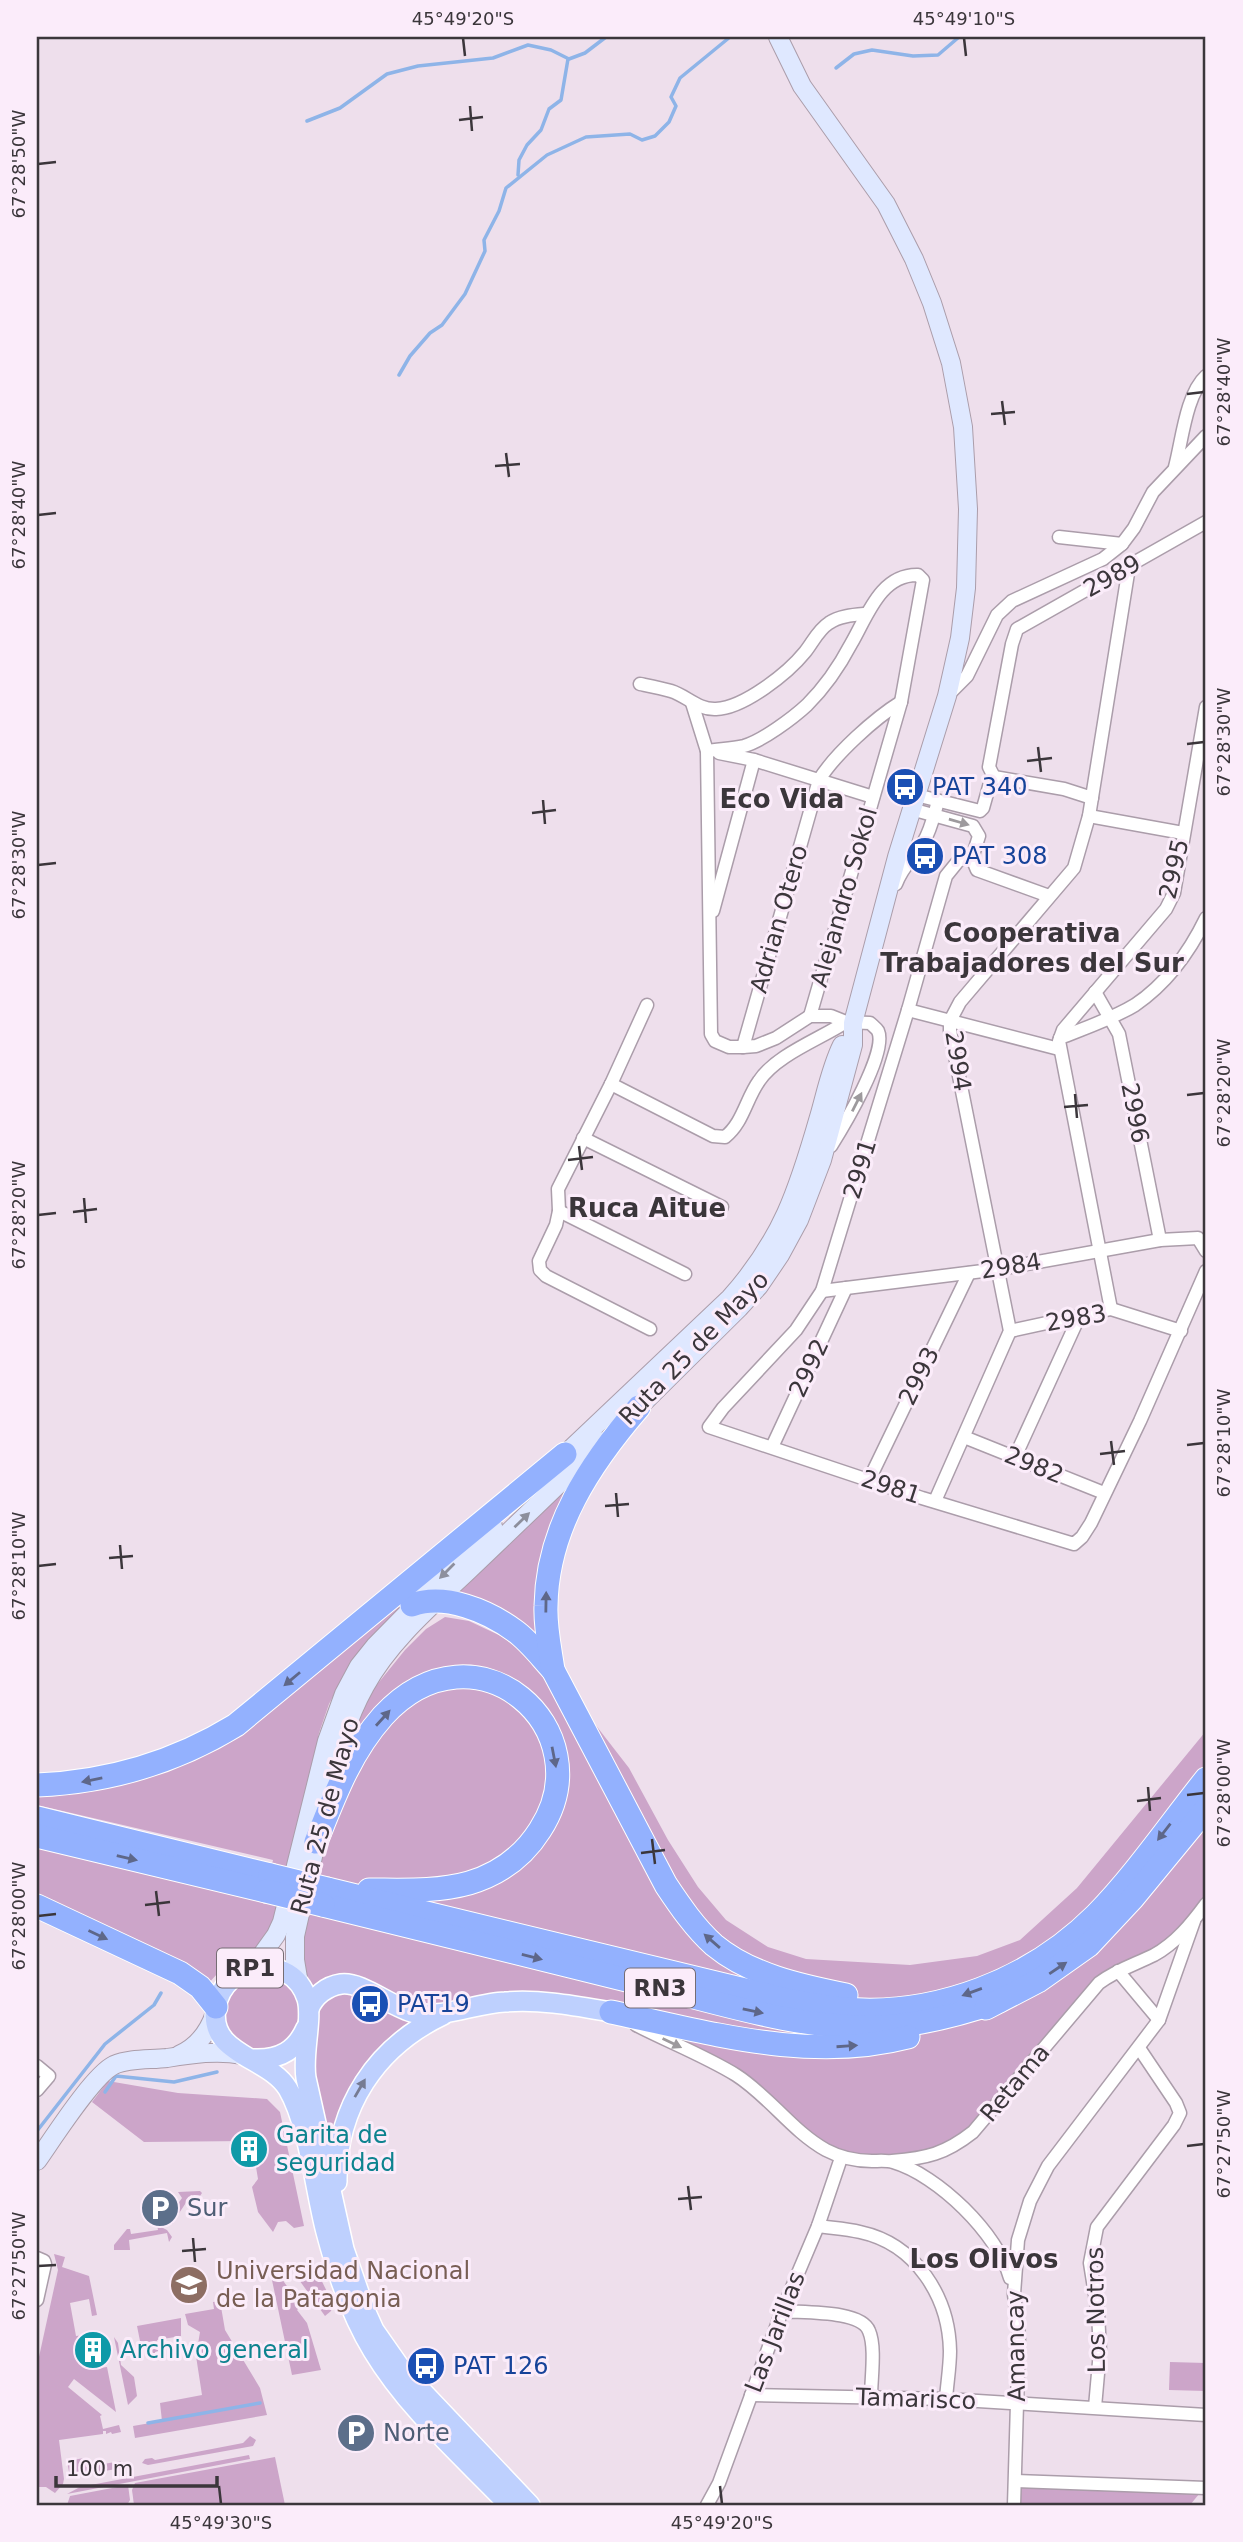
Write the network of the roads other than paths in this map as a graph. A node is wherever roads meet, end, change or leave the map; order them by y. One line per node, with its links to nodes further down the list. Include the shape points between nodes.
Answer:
1 (778, 37): 11 (main road, Ruta 25 de Mayo, via 802,86 886,204 932,303 951,363 963,427 968,509 966,588)
2 (1206, 376): 4 (street, via 1192,396)
3 (1206, 436): 4 (street)
4 (1175, 468): 7 (street, via 1153,492)
5 (1206, 522): 8 (street, 2989)
6 (1059, 537): 7 (street)
7 (1124, 542): 11 (street, via 1103,559 1012,601 997,615 967,676)
8 (1129, 567): 17 (street, 2989, via 1017,629 989,767); 20 (street, 2994)
9 (865, 614): 12 (street, Alejandro Sokol, via 891,584 908,575 923,580); 13 (street, via 825,625 804,653 748,699 714,709); 15 (street, via 851,644 806,706 747,746)
10 (640, 684): 13 (street, via 674,692)
11 (947, 696): 22 (main road, Ruta 25 de Mayo)
12 (901, 702): 18 (street, Adrian Otero, via 827,767); 19 (street, Alejandro Sokol)
13 (692, 704): 15 (street)
14 (1206, 707): 25 (street, 2995)
15 (707, 751): 16 (street); 30 (street)
16 (754, 760): 18 (street); 30 (street)
17 (995, 777): 20 (street); 21 (street, via 980,811)
18 (819, 780): 19 (street); 39 (street, Adrian Otero)
19 (873, 797): 34 (street, Alejandro Sokol)
20 (1092, 798): 24 (street, 2994)
21 (938, 801): 22 (street); 23 (street)
22 (914, 802): 23 (street); 28 (main road, Ruta 25 de Mayo)
23 (934, 816): 26 (street, one-way to 26, via 976,830 979,836); 28 (street, via 925,840 906,863)
24 (1089, 816): 25 (street); 27 (street, 2994, via 1074,868)
25 (1183, 833): 31 (street, 2995, via 1174,892 1166,909)
26 (972, 858): 27 (street, via 977,870 989,876); 33 (street, 2991, via 959,860 946,876)
27 (1049, 896): 36 (street, 2994, via 960,1002)
28 (884, 906): 37 (main road, Ruta 25 de Mayo)
29 (1206, 918): 35 (street, 2995, via 1195,941 1154,990)
30 (709, 925): 39 (street, via 711,1034 729,1047)
31 (1095, 992): 35 (street, 2996); 38 (street, 2995, via 1063,1030)
32 (647, 1005): 40 (street)
33 (908, 1010): 36 (street); 53 (street, 2991)
34 (810, 1016): 37 (street, via 831,1016); 39 (street, via 776,1038)
35 (1110, 1017): 38 (street, 2995); 45 (street, 2996, via 1119,1034)
36 (950, 1021): 38 (street); 48 (street, 2994)
37 (850, 1023): 40 (street, Alejandro Sokol, via 767,1070 735,1130 726,1137 713,1136); 42 (main road, Ruta 25 de Mayo, via 853,1045); 42 (street, one-way to 37, via 863,1090 879,1040 870,1023); 63 (main road, Ruta 25 de Mayo, via 796,1194 760,1261 730,1298)
38 (1060, 1043): 47 (street)
39 (743, 1047)
40 (611, 1084): 41 (street)
41 (583, 1138): 43 (street); 44 (street, via 558,1189)
42 (822, 1160): 59 (main road, Ruta 25 de Mayo, via 799,1220 759,1286)
43 (722, 1207)
44 (559, 1211): 51 (street); 56 (street, via 539,1261 540,1270)
45 (1160, 1240): 46 (street, 2984, via 1198,1238); 47 (street, 2984)
46 (1206, 1251)
47 (1100, 1252): 48 (street, 2984); 54 (street)
48 (999, 1269): 50 (street, 2984); 57 (street, 2994)
49 (1206, 1271): 58 (street)
50 (969, 1273): 52 (street, 2984); 65 (street, 2993)
51 (685, 1274)
52 (846, 1288): 53 (street, 2984); 62 (street, 2992)
53 (822, 1291): 60 (street, 2991, via 796,1330)
54 (1111, 1309): 55 (street, 2983); 58 (street, 2983)
55 (1079, 1317): 57 (street, 2983); 64 (street)
56 (650, 1329)
57 (1010, 1331): 61 (street)
58 (1181, 1331): 66 (street)
59 (639, 1407): 68 (main road, Ruta 25 de Mayo, one-way to 59); 70 (highway, one-way to 59, via 546,1610 557,1539 592,1466)
60 (709, 1427): 62 (street, 2981)
61 (964, 1437): 64 (street, 2982); 67 (street)
62 (772, 1447): 65 (street, 2981)
63 (565, 1454): 69 (main road, Ruta 25 de Mayo, one-way to 69); 72 (highway, one-way to 72, via 236,1725 191,1751 137,1770 81,1782)
64 (1014, 1457): 66 (street, 2982)
65 (869, 1480): 67 (street, 2981)
66 (1104, 1493): 67 (street, 2981, via 1091,1523 1074,1544)
67 (935, 1501)
68 (437, 1601): 69 (highway); 70 (highway, via 496,1619 516,1631); 78 (main road, Ruta 25 de Mayo, via 387,1653 358,1699 340,1742)
69 (412, 1605): 84 (main road, Ruta 25 de Mayo, via 359,1666 338,1706 286,1910 276,1935)
70 (553, 1670): 88 (highway, one-way to 70, via 864,1998 790,1982 736,1959 714,1944 683,1912 666,1885)
71 (1206, 1779): 88 (highway, RN3, one-way to 88, via 1124,1884 1078,1931 1029,1967 990,1986)
72 (37, 1785)
73 (1206, 1809): 87 (highway, RN3, one-way to 73, via 1054,1971 1096,1939)
74 (37, 1812): 76 (highway)
75 (37, 1818): 76 (highway, RN3)
76 (75, 1826): 79 (highway, RN3)
77 (37, 1836): 79 (highway, RN3, one-way to 79)
78 (316, 1842): 80 (highway, one-way to 80, via 363,1742 384,1715 424,1685 462,1676 498,1683 516,1692 545,1727 558,1776 553,1801 531,1844 513,1861 490,1875 439,1889); 86 (main road, Ruta 25 de Mayo, via 295,1936)
79 (268, 1883): 80 (highway, RN3, bridge)
80 (325, 1897): 87 (highway, RN3, one-way to 87, via 812,2023 861,2027 915,2023 948,2018); 88 (highway, RN3, via 786,2000 868,2010)
81 (1206, 1904): 83 (street)
82 (37, 1906): 89 (highway, one-way to 89, via 180,1973 200,1987)
83 (1194, 1921): 85 (street, Retama, via 1158,1953); 93 (street, Amancay)
84 (253, 1967): 86 (main road, RP1, via 278,1969); 89 (main road, Ruta 25 de Mayo / RP1, via 228,1981)
85 (1118, 1971): 93 (street); 101 (street, Retama, via 1099,1983 973,2132 947,2151)
86 (299, 1984): 92 (main road, RP1)
87 (999, 2001): 91 (highway, one-way to 87, via 744,2041 819,2047 897,2040 955,2022)
88 (939, 2002)
89 (215, 2010): 95 (main road, via 204,2035); 96 (main road, RP1, via 225,2042)
90 (452, 2011): 91 (main road, via 527,2001); 92 (main road, via 430,2015 404,2010 346,1984 319,1994); 103 (main road, one-way to 90, via 337,2166 350,2106 385,2054)
91 (611, 2012): 99 (street, one-way to 99, via 738,2076)
92 (308, 2017): 96 (main road, via 302,2038 282,2056 268,2060); 103 (main road, RP1, via 306,2078)
93 (1159, 2020): 94 (street, Amancay)
94 (1139, 2048): 105 (street, Amancay, via 1037,2183 1018,2240); 112 (street, Los Notros, via 1180,2113 1097,2227 1090,2263 1100,2351)
95 (179, 2056): 96 (main road, via 219,2052); 100 (main road, via 126,2062 106,2070)
96 (248, 2057): 116 (main road, RP1, via 283,2081 294,2100 326,2232 370,2347 414,2406)
97 (37, 2066): 98 (street, via 49,2076)
98 (37, 2090)
99 (841, 2158): 101 (street, Retama); 102 (street, Las Jarillas)
100 (37, 2161)
101 (892, 2161): 105 (street, via 928,2180 963,2207 1005,2261)
102 (818, 2226): 107 (street, Las Jarillas); 110 (street, via 878,2238 894,2245 920,2268 939,2295 948,2331)
103 (344, 2249): 117 (main road, RP1, via 365,2310 387,2350)
104 (39, 2258): 106 (street, via 45,2264)
105 (1014, 2294): 111 (street, Amancay)
106 (37, 2300)
107 (782, 2311): 108 (street, Las Jarillas); 109 (street, via 853,2317 863,2323 872,2342)
108 (751, 2395): 109 (street, Tamarisco); 118 (street, Las Jarillas)
109 (871, 2397): 110 (street, Tamarisco)
110 (946, 2399): 111 (street, Tamarisco)
111 (1018, 2403): 112 (street, Tamarisco); 114 (street, Amancay)
112 (1096, 2407): 113 (street, Tamarisco)
113 (1206, 2415)
114 (1016, 2481): 115 (street); 119 (street, Amancay)
115 (1206, 2488)
116 (509, 2505)
117 (530, 2505)
118 (707, 2505)
119 (1014, 2505)

